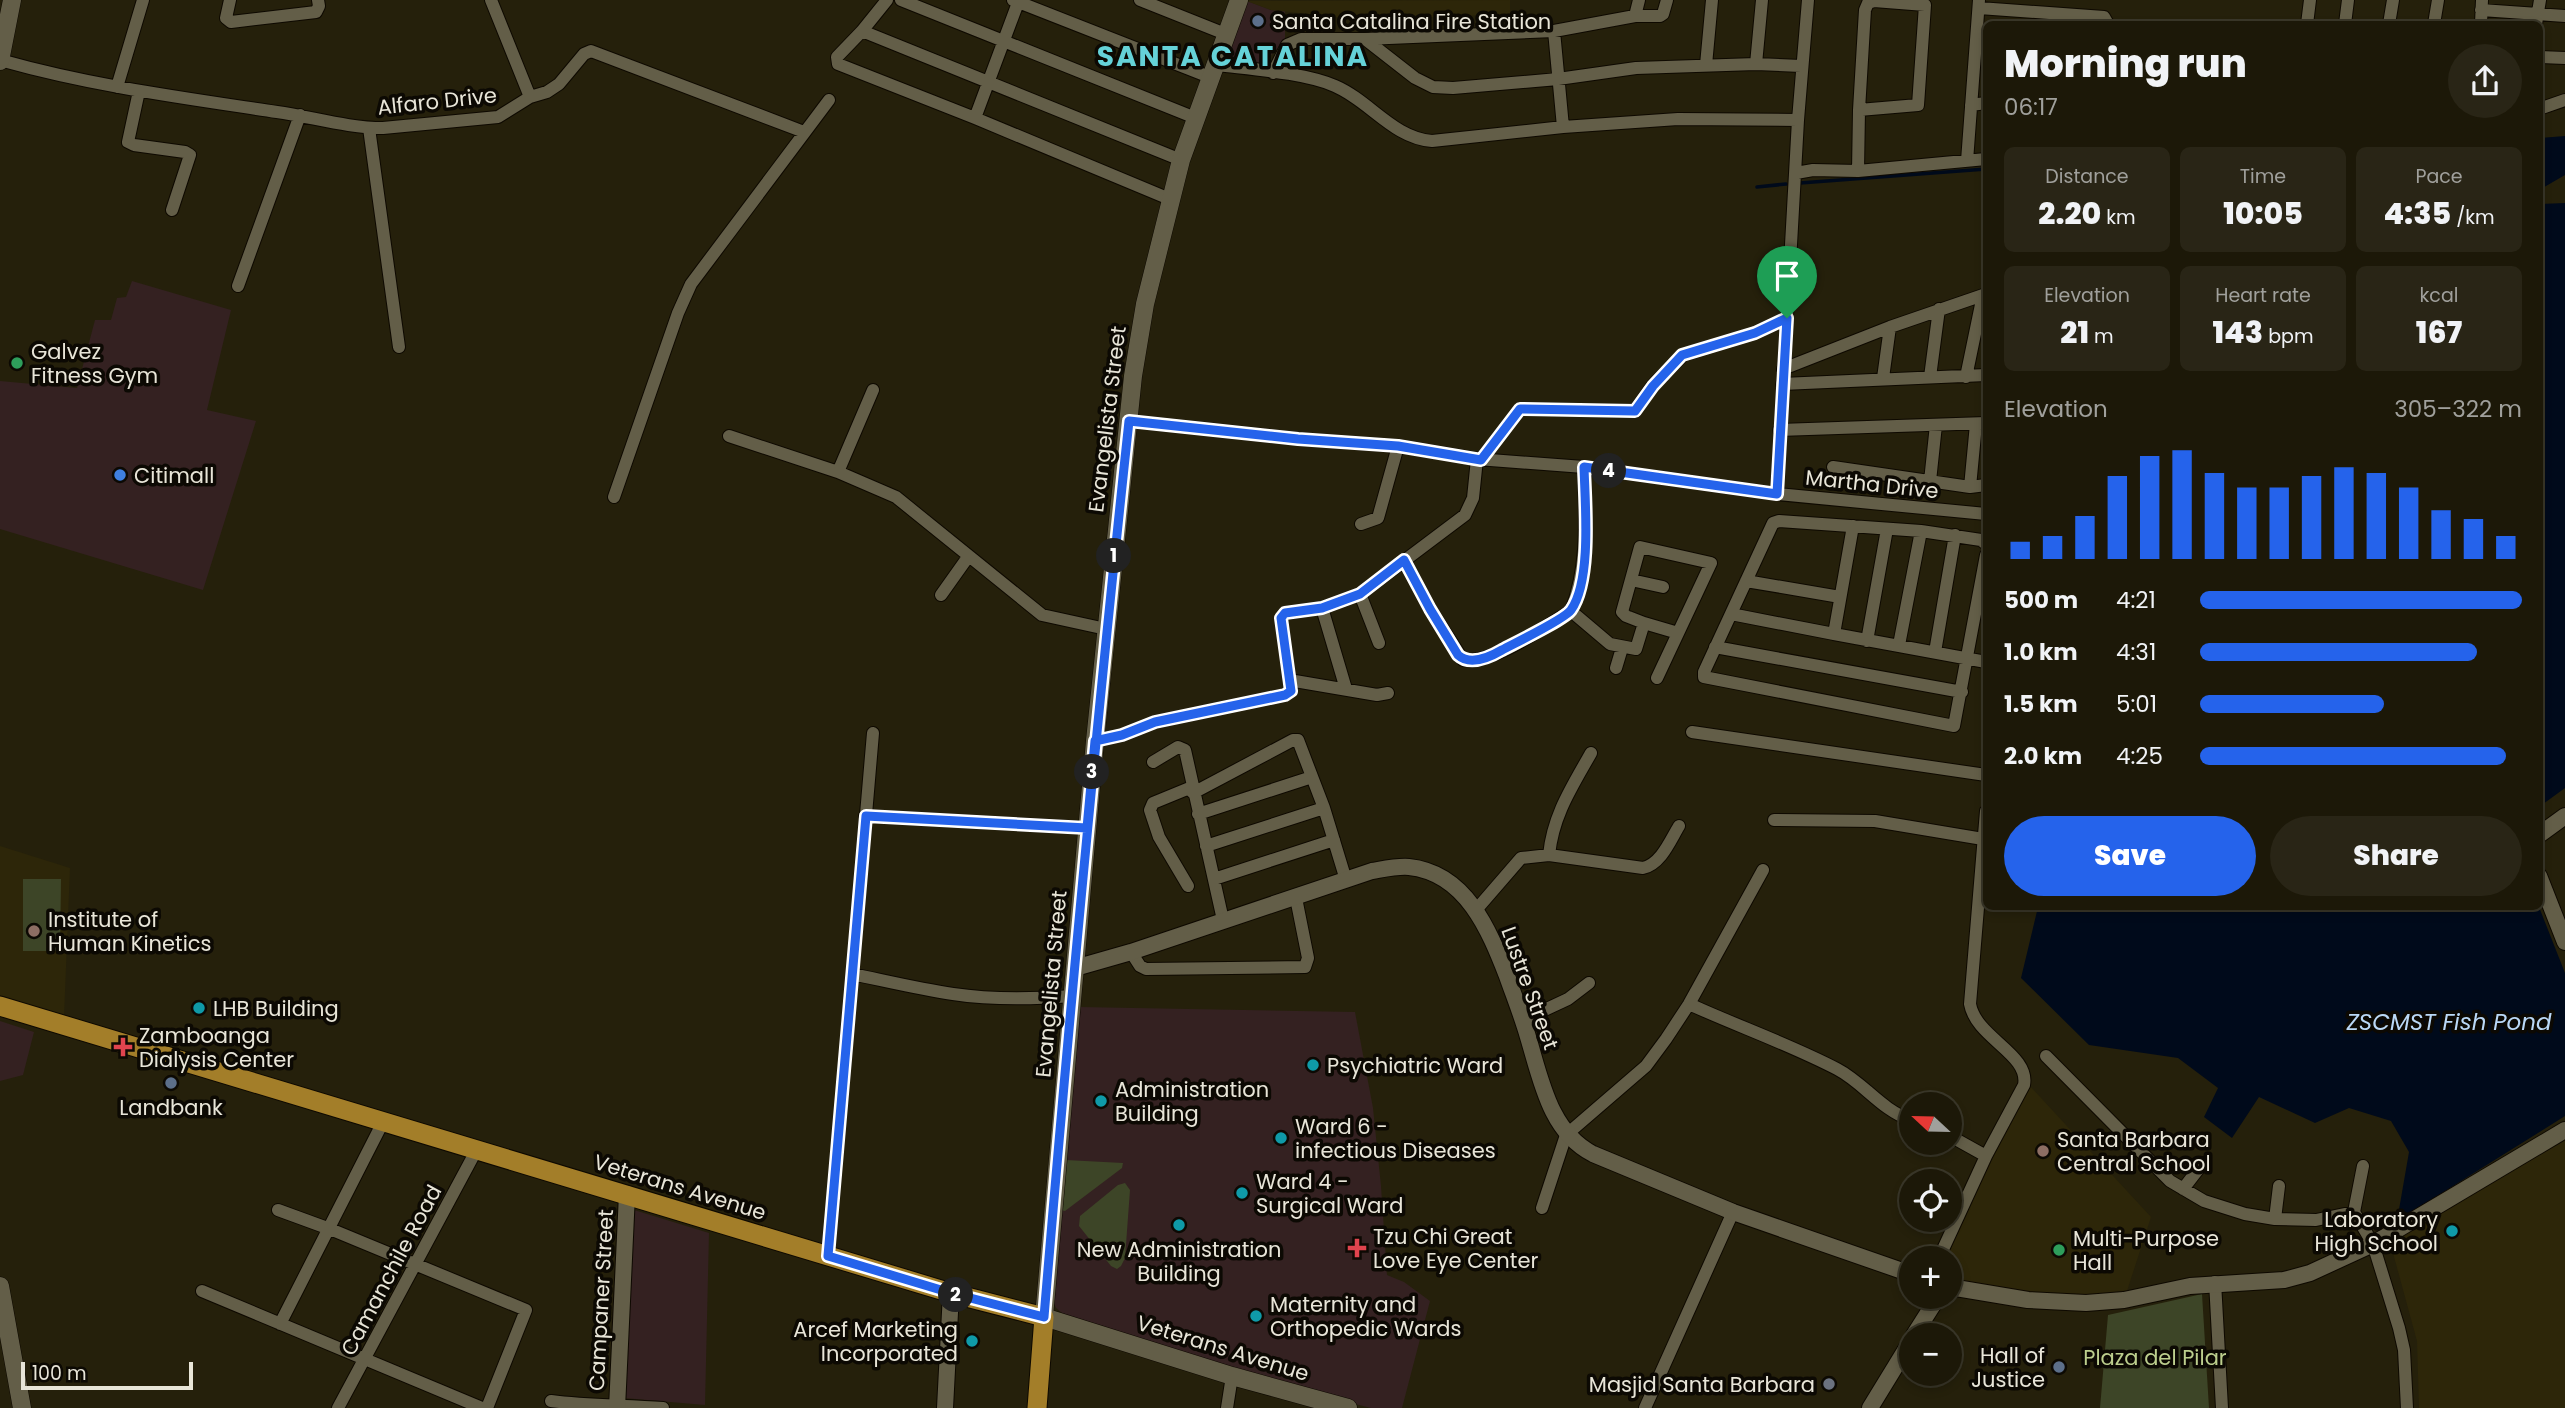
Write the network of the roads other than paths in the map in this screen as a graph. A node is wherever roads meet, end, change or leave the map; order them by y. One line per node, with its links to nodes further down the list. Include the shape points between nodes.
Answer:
1 (12, 0): 39 (main road)
2 (143, 0): 47 (street)
3 (230, 0): 4 (street, via 226,18 231,22 316,12)
4 (318, 0)
5 (491, 0): 49 (street)
6 (887, 0): 32 (street)
7 (901, 0): 36 (street)
8 (1140, 0): 34 (street)
9 (1239, 0): 34 (main road, Evangelista Street)
10 (1639, 0): 23 (street)
11 (1667, 0): 23 (street, via 1660,16)
12 (1712, 0): 41 (street)
13 (1762, 0): 40 (street)
14 (1808, 0): 42 (street)
15 (2311, 0): 28 (street)
16 (2348, 0): 29 (street)
17 (2393, 0): 30 (street)
18 (2438, 0): 31 (street)
19 (1017, 1): 36 (street); 43 (street)
20 (1979, 4): 25 (street); 53 (street)
21 (2482, 5): 22 (street)
22 (2539, 13): 24 (street)
23 (1635, 16): 33 (street)
24 (2565, 16)
25 (2022, 18): 26 (street)
26 (2067, 20): 27 (street, via 2104,17)
27 (2106, 21)
28 (2308, 21)
29 (2345, 21)
30 (2390, 21)
31 (2434, 21)
32 (862, 31): 46 (street); 57 (street, via 836,57 838,64)
33 (1554, 31): 35 (street); 45 (street)
34 (1228, 35): 43 (main road, Evangelista Street)
35 (1365, 39): 44 (street, via 1292,41); 45 (street, via 1433,87)
36 (1003, 42): 46 (street); 58 (street)
37 (2543, 57): 38 (street)
38 (2565, 58)
39 (0, 60): 47 (street, Alfaro Drive)
40 (1756, 64): 41 (street); 42 (street)
41 (1706, 65): 45 (street, via 1636,68)
42 (1801, 66): 59 (street)
43 (1215, 71): 44 (street); 58 (main road, Evangelista Street)
44 (1273, 73): 60 (street, via 1334,85 1418,140)
45 (1558, 79): 60 (street)
46 (988, 81): 57 (street); 64 (street)
47 (117, 87): 48 (street, Alfaro Drive)
48 (139, 91): 56 (street, Alfaro Drive); 69 (street, via 128,142 190,155)
49 (530, 97): 61 (street, Alfaro Drive, via 498,117); 62 (street, Alfaro Drive, via 559,84 591,51)
50 (829, 100): 62 (street)
51 (2565, 100): 54 (street)
52 (1983, 103): 53 (street)
53 (1971, 105): 65 (street)
54 (2543, 108)
55 (1858, 110): 55 (street, via 1868,2 1925,5 1918,105); 66 (street)
56 (300, 115): 61 (street, Alfaro Drive); 70 (street)
57 (975, 118): 68 (street)
58 (1198, 119): 64 (main road, Evangelista Street)
59 (1797, 120): 60 (street, via 1678,119); 67 (street)
60 (1563, 127)
61 (369, 128): 76 (street)
62 (804, 132): 98 (street, via 691,284)
63 (1983, 159): 65 (street)
64 (1181, 160): 68 (main road, Evangelista Street)
65 (1967, 161): 66 (street)
66 (1858, 171): 67 (street)
67 (1796, 173): 74 (street)
68 (1172, 200): 84 (main road, Evangelista Street, via 1146,304)
69 (173, 210)
70 (238, 286)
71 (1983, 296): 73 (street)
72 (1983, 304): 80 (street)
73 (1939, 309): 75 (street); 79 (street)
74 (1787, 318): 77 (street); 90 (street, via 1755,333 1682,355 1635,411 1520,409)
75 (1890, 327): 77 (street); 81 (street)
76 (399, 347)
77 (1783, 369): 82 (street)
78 (1983, 374): 80 (street)
79 (1930, 377): 80 (street); 81 (street)
80 (1966, 377)
81 (1883, 378): 82 (street)
82 (1782, 384): 87 (street)
83 (873, 390): 93 (street)
84 (1129, 421): 89 (street, Martha Drive); 119 (main road, Evangelista Street)
85 (1981, 424): 86 (street); 96 (street)
86 (1936, 425): 87 (street); 94 (street)
87 (1779, 430): 97 (street)
88 (729, 436): 93 (street)
89 (1398, 446): 90 (street, Martha Drive); 100 (street, via 1378,519)
90 (1479, 459): 91 (street, Martha Drive); 107 (street, via 1473,498 1465,515)
91 (1584, 467): 97 (street, Martha Drive); 116 (street, via 1584,562)
92 (1833, 467): 94 (street)
93 (838, 472): 106 (street, via 897,497)
94 (1930, 481): 96 (street)
95 (1983, 485): 96 (street)
96 (1969, 487)
97 (1777, 494): 99 (street, Martha Drive)
98 (614, 497)
99 (1983, 514)
100 (1361, 524)
101 (1853, 526): 102 (street); 110 (street, via 1773,523); 114 (street)
102 (1886, 529): 103 (street); 122 (street)
103 (1921, 531): 104 (street); 124 (street)
104 (1955, 535): 105 (street); 127 (street)
105 (1983, 542)
106 (968, 557): 113 (street); 119 (street, via 1042,615)
107 (1404, 560): 112 (street); 116 (street, via 1463,660 1491,657)
108 (1983, 572): 128 (street)
109 (1631, 580): 111 (street); 118 (street, via 1622,612); 120 (street, via 1640,547 1711,563)
110 (1746, 581): 114 (street); 117 (street)
111 (1663, 587)
112 (1360, 594): 115 (street); 123 (street)
113 (941, 595)
114 (1840, 597): 121 (street)
115 (1322, 608): 132 (street, via 1285,613 1281,618); 133 (street)
116 (1571, 611): 126 (street, via 1610,644)
117 (1731, 614): 121 (street); 125 (street)
118 (1644, 623): 120 (street); 126 (street, via 1636,649)
119 (1107, 629): 138 (main road, Evangelista Street)
120 (1678, 633): 131 (street)
121 (1834, 634): 122 (street)
122 (1867, 640): 124 (street)
123 (1379, 643)
124 (1899, 645): 127 (street)
125 (1715, 647): 134 (street); 134 (street, via 1704,673 1709,680 1950,726 1956,723)
126 (1622, 648): 130 (street)
127 (1935, 652): 128 (street)
128 (1968, 658): 129 (street); 134 (street)
129 (1983, 661)
130 (1616, 667)
131 (1657, 678)
132 (1290, 680): 133 (street); 138 (street, via 1291,691 1285,695 1155,722)
133 (1346, 689): 135 (street)
134 (1962, 692)
135 (1388, 694)
136 (1692, 732): 141 (street)
137 (873, 733): 146 (street)
138 (1095, 741): 150 (main road, Evangelista Street)
139 (1591, 753): 155 (street, via 1551,832)
140 (1153, 762): 143 (street, via 1178,747 1185,750)
141 (1983, 775)
142 (1312, 777): 143 (street, via 1301,742 1293,740); 144 (street); 145 (street)
143 (1192, 790): 145 (street); 159 (street, via 1165,796 1150,810 1159,837)
144 (1324, 807): 153 (street); 154 (street)
145 (1198, 814): 154 (street)
146 (866, 816): 150 (street); 167 (street)
147 (1774, 820): 152 (street, via 1875,821)
148 (2562, 822): 151 (street)
149 (1679, 826): 155 (street, via 1657,862 1643,868)
150 (1087, 828): 166 (main road, Evangelista Street)
151 (2543, 833)
152 (1983, 839): 180 (street, via 1971,1014 2019,1063 2025,1078)
153 (1334, 840): 157 (street); 158 (street)
154 (1206, 846): 157 (street)
155 (1549, 855): 162 (street, via 1521,858)
156 (1763, 870): 170 (street)
157 (1213, 879): 163 (street)
158 (1346, 880): 161 (street, Lustre Street); 162 (street, Lustre Street, via 1372,871 1410,867 1452,885)
159 (1188, 886)
160 (2543, 886): 164 (street)
161 (1296, 898): 163 (street, Lustre Street); 165 (street, via 1308,958 1305,967 1146,969)
162 (1476, 910): 172 (street, Lustre Street)
163 (1223, 920): 165 (street, Lustre Street)
164 (2565, 942)
165 (1131, 952): 166 (street, Lustre Street)
166 (1075, 968): 169 (main road, Evangelista Street)
167 (852, 974): 169 (street, via 979,997); 194 (street)
168 (1589, 983): 172 (street, via 1568,999)
169 (1072, 996): 202 (main road, Evangelista Street)
170 (1689, 1004): 174 (street, via 1836,1069); 177 (street, via 1646,1066)
171 (0, 1006): 175 (main road, Veterans Avenue)
172 (1523, 1020): 177 (street, Lustre Street, via 1541,1081)
173 (2046, 1056): 184 (street)
174 (1899, 1115)
175 (383, 1122): 179 (main road, Veterans Avenue); 191 (street)
176 (2565, 1130): 192 (street)
177 (1566, 1135): 186 (street); 188 (street, Lustre Street, via 1593,1154)
178 (1962, 1143): 180 (street)
179 (476, 1151): 185 (main road, Veterans Avenue); 195 (street, Camanchile Road)
180 (1986, 1156): 193 (street)
181 (2203, 1163): 184 (street)
182 (2363, 1166): 189 (street)
183 (2279, 1186): 190 (street)
184 (2183, 1189): 190 (street, via 2226,1209)
185 (627, 1194): 194 (main road, Veterans Avenue); 209 (street, Campaner Street)
186 (1542, 1208)
187 (278, 1210): 191 (street)
188 (1733, 1212): 196 (street, Lustre Street); 218 (street)
189 (2354, 1212): 190 (street, via 2316,1220); 192 (street)
190 (2275, 1219)
191 (330, 1229): 195 (street); 203 (street)
192 (2374, 1244): 197 (street, via 2284,1280); 221 (street, via 2404,1350)
193 (1945, 1246)
194 (828, 1256): 201 (main road, Veterans Avenue)
195 (415, 1265): 204 (street, Camanchile Road); 212 (street, via 526,1310)
196 (1899, 1270)
197 (2215, 1282): 199 (street, via 2086,1303 2028,1300); 220 (street)
198 (0, 1286): 210 (main road)
199 (1962, 1289)
200 (202, 1291): 203 (street)
201 (951, 1293): 202 (main road, Veterans Avenue); 214 (street)
202 (1044, 1317): 206 (main road, Veterans Avenue); 215 (main road)
203 (280, 1324): 204 (street)
204 (366, 1359): 211 (street, Camanchile Road); 212 (street)
205 (1899, 1361): 219 (street)
206 (1232, 1376): 208 (main road, Veterans Avenue); 216 (street)
207 (551, 1401): 209 (street)
208 (1298, 1402): 217 (main road, Veterans Avenue)
209 (617, 1406): 213 (street)
210 (22, 1408)
211 (338, 1408)
212 (485, 1408)
213 (663, 1408)
214 (944, 1408)
215 (1037, 1408)
216 (1227, 1408)
217 (1348, 1408)
218 (1645, 1408)
219 (1870, 1408)
220 (2222, 1408)
221 (2407, 1408)

